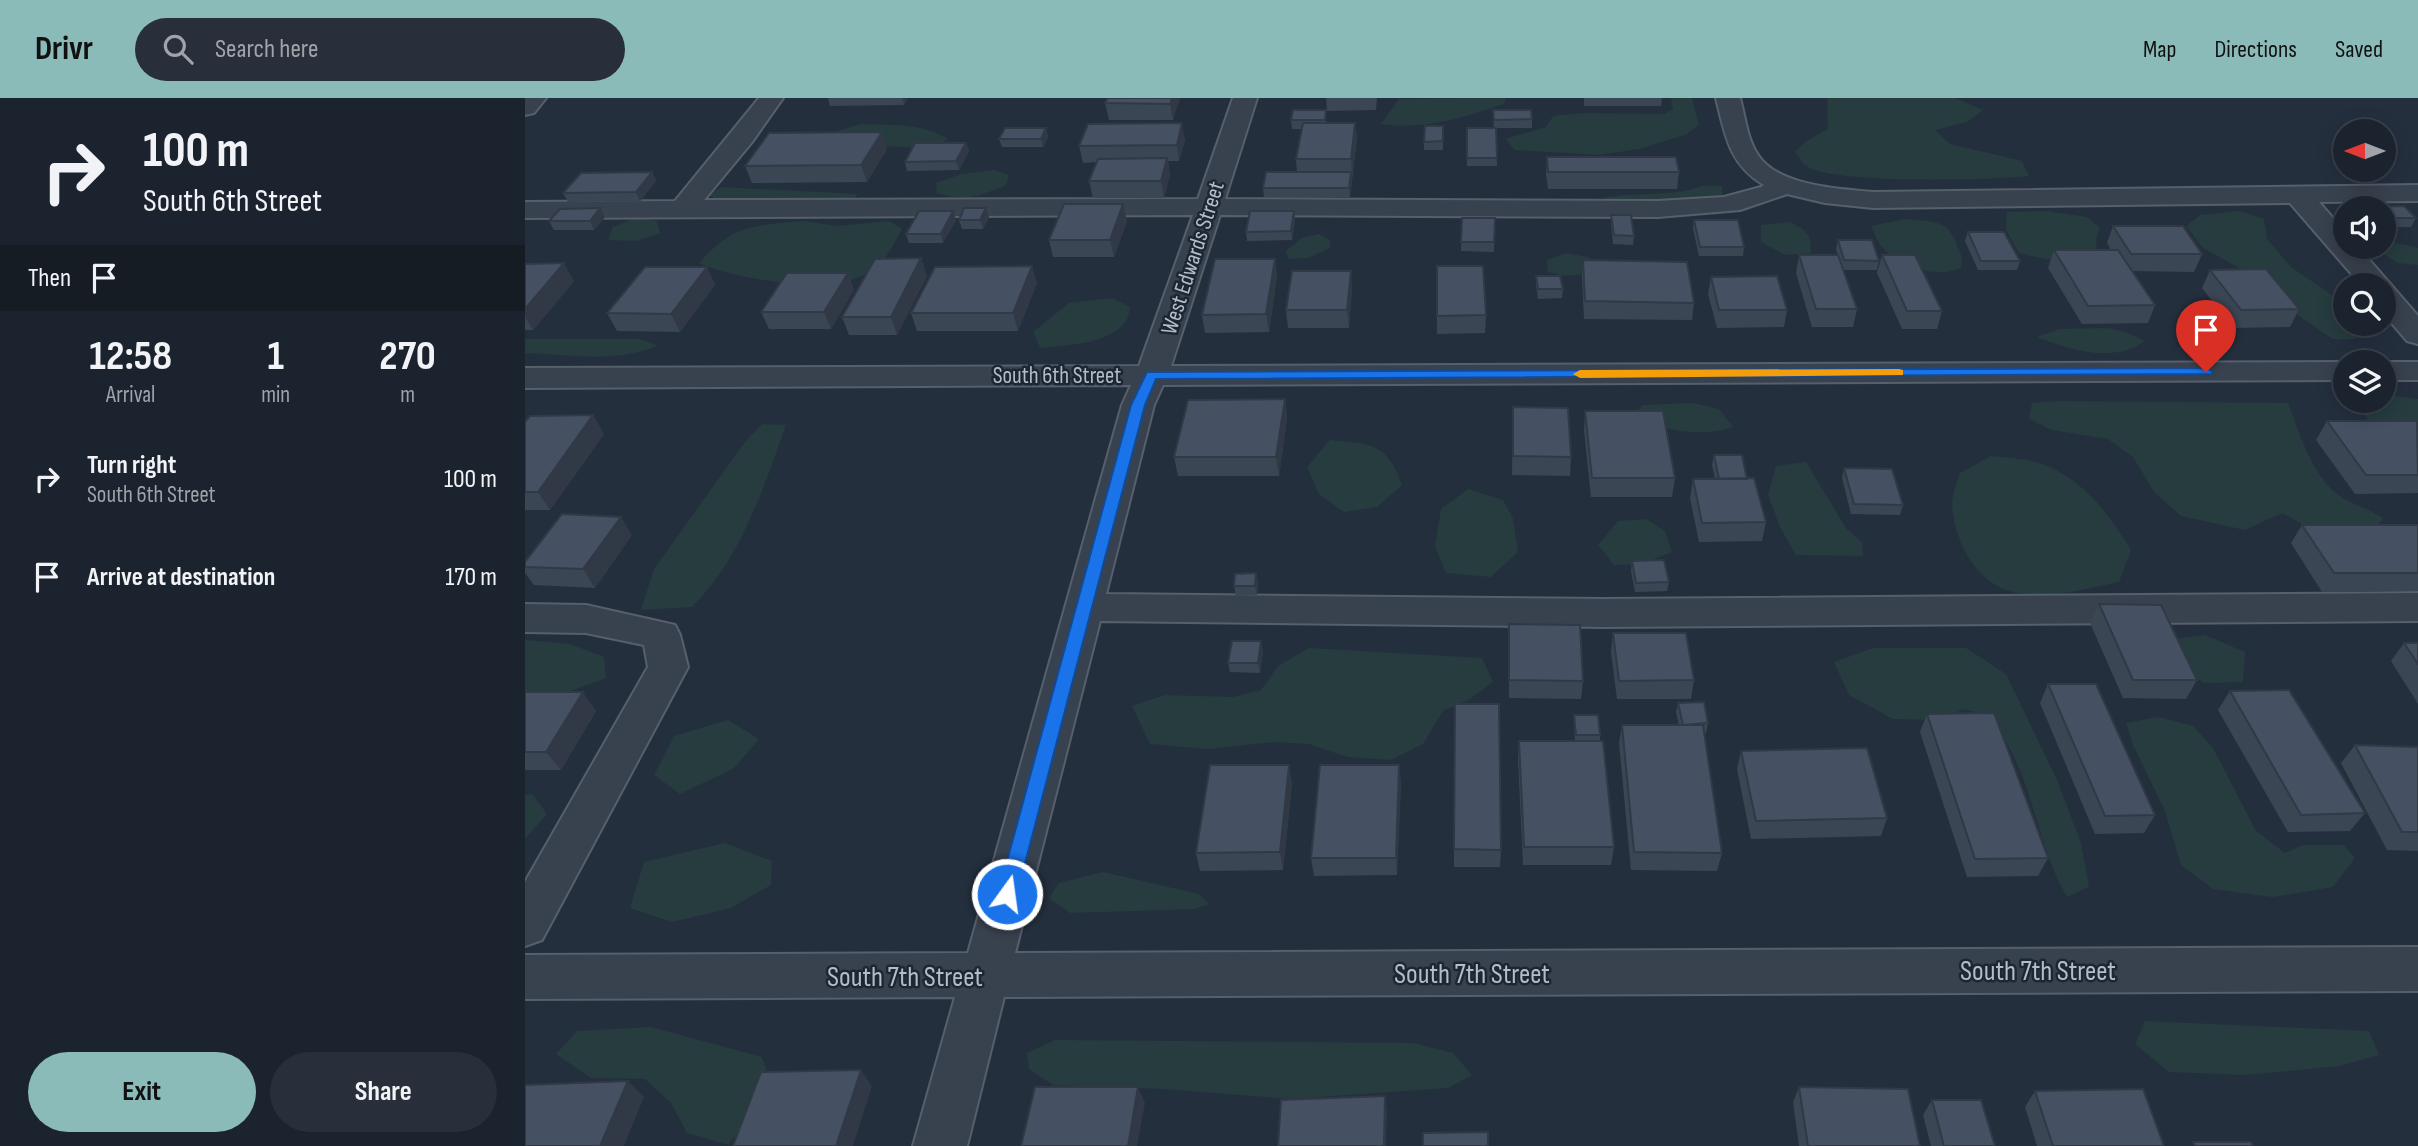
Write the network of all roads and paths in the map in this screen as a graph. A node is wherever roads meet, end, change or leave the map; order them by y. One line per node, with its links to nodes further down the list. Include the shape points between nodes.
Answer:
1 (534, 98): 5 (street)
2 (771, 98): 10 (street)
3 (1245, 98): 9 (street, West Edwards Street)
4 (1728, 98): 6 (street, via 1752,164)
5 (525, 108)
6 (1785, 184): 7 (street, via 1820,195 1873,200); 9 (street, via 1767,195 1728,205 1658,209)
7 (2296, 193): 8 (street); 12 (street)
8 (2418, 193)
9 (1210, 208): 10 (street); 18 (street, West Edwards Street)
10 (682, 209): 11 (street)
11 (525, 210)
12 (2366, 273)
13 (2396, 309): 14 (street)
14 (2418, 335)
15 (2333, 371): 18 (street, South 6th Street)
16 (2396, 371): 17 (street)
17 (2418, 371)
18 (1151, 375): 19 (street, South 6th Street); 20 (street, West Edwards Street, via 1138,405)
19 (525, 378)
20 (1082, 607): 21 (street, via 1591,612); 26 (street, West Edwards Street)
21 (2418, 607)
22 (525, 618): 23 (street, via 586,619 661,635 669,667)
23 (525, 925)
24 (2418, 969): 26 (street, South 7th Street)
25 (525, 977): 26 (street, South 7th Street)
26 (985, 977): 27 (street, West Edwards Street)
27 (940, 1146)

